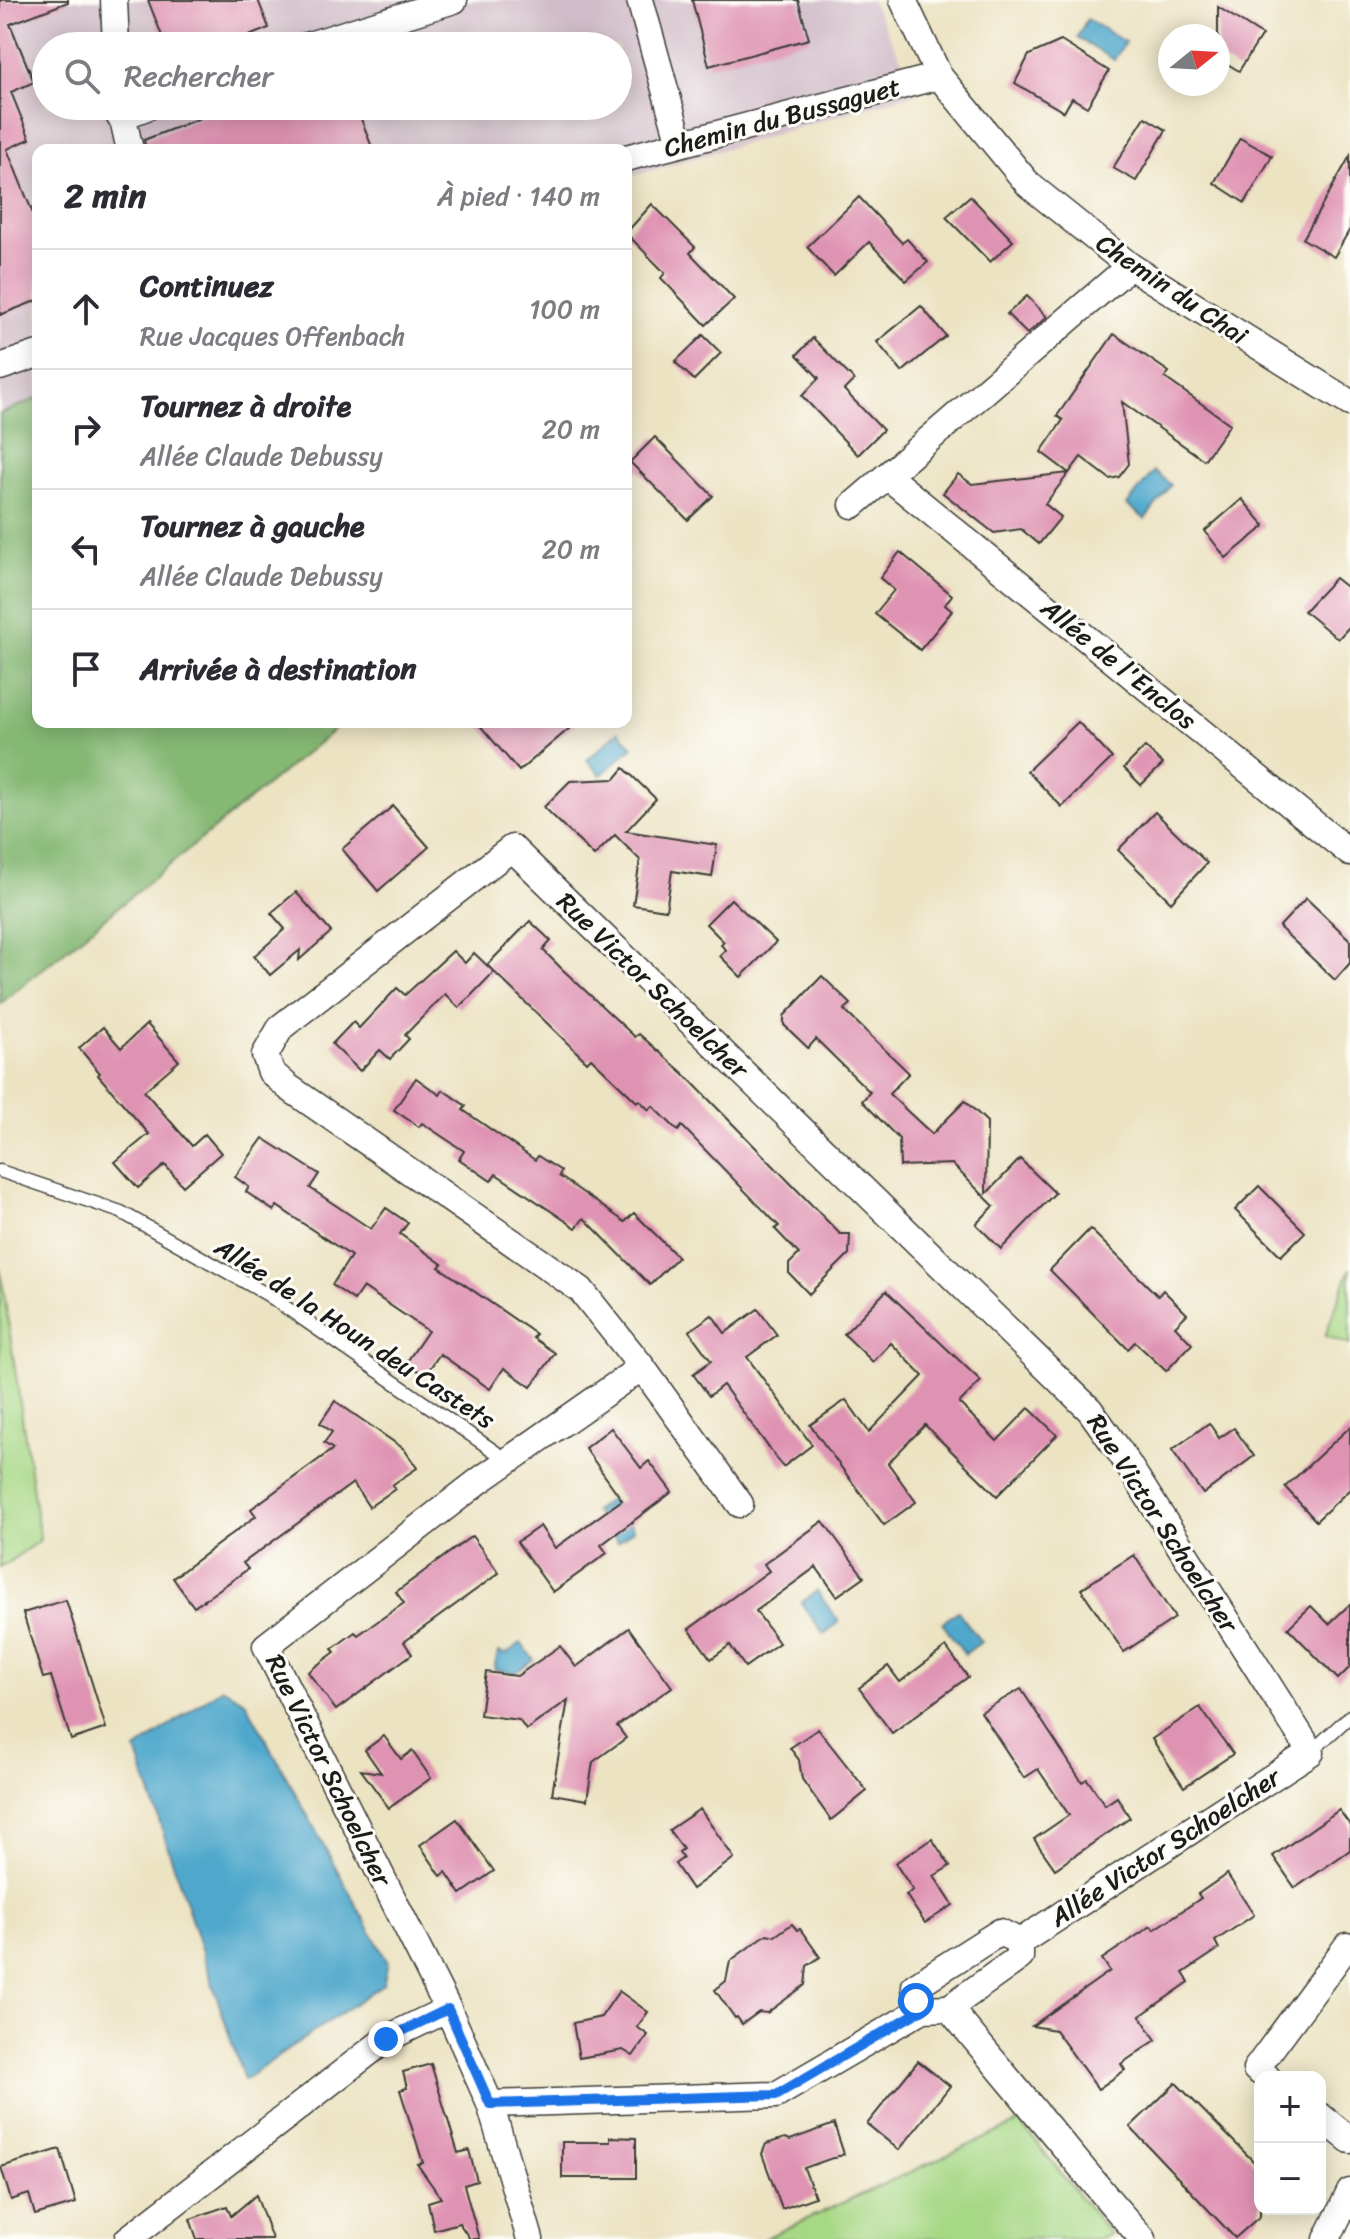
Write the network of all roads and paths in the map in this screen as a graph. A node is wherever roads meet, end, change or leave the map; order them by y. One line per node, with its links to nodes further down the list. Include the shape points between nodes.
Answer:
1 (114, 0): 5 (street)
2 (454, 0): 6 (street)
3 (640, 0): 9 (street)
4 (903, 0): 7 (street, Chemin du Chai)
5 (115, 32)
6 (351, 32)
7 (939, 76): 9 (street, Chemin du Bussaguet); 12 (street, Chemin du Chai, via 1029,185)
8 (122, 120): 10 (street)
9 (680, 143): 11 (street, Chemin du Bussaguet)
10 (128, 144)
11 (632, 156)
12 (1130, 266): 15 (street, Chemin du Chai); 16 (street)
13 (32, 356): 14 (street)
14 (0, 367)
15 (1350, 403)
16 (887, 476): 17 (street); 18 (street, Allée de l'Enclos)
17 (853, 505)
18 (1350, 853)
19 (0, 1171): 21 (lane, Allée de la Houn deu Castets, via 121,1212 268,1295)
20 (642, 1367): 21 (street, Rue Victor Schoelcher); 22 (street, Rue Victor Schoelcher); 24 (street, Rue Victor Schoelcher, via 581,1290 288,1087 271,1072 265,1055 281,1027 512,848 1090,1410)
21 (507, 1460): 28 (street, Rue Victor Schoelcher, via 266,1646)
22 (740, 1504)
23 (1350, 1716): 24 (lane)
24 (1311, 1752): 25 (street, Allée Victor Schoelcher)
25 (1020, 1942): 27 (street, Allée Victor Schoelcher, via 1020,1957); 27 (street, Allée Victor Schoelcher, via 1000,1932 915,1986 916,2001)
26 (1347, 1946): 29 (street)
27 (936, 2008): 30 (street, via 776,2095); 36 (street)
28 (448, 2009): 30 (street); 34 (street, via 386,2039)
29 (1259, 2071)
30 (490, 2104): 35 (street)
31 (1326, 2121): 32 (street)
32 (1350, 2140)
33 (1350, 2192): 37 (street)
34 (132, 2238)
35 (530, 2239)
36 (1143, 2239)
37 (1327, 2239)

